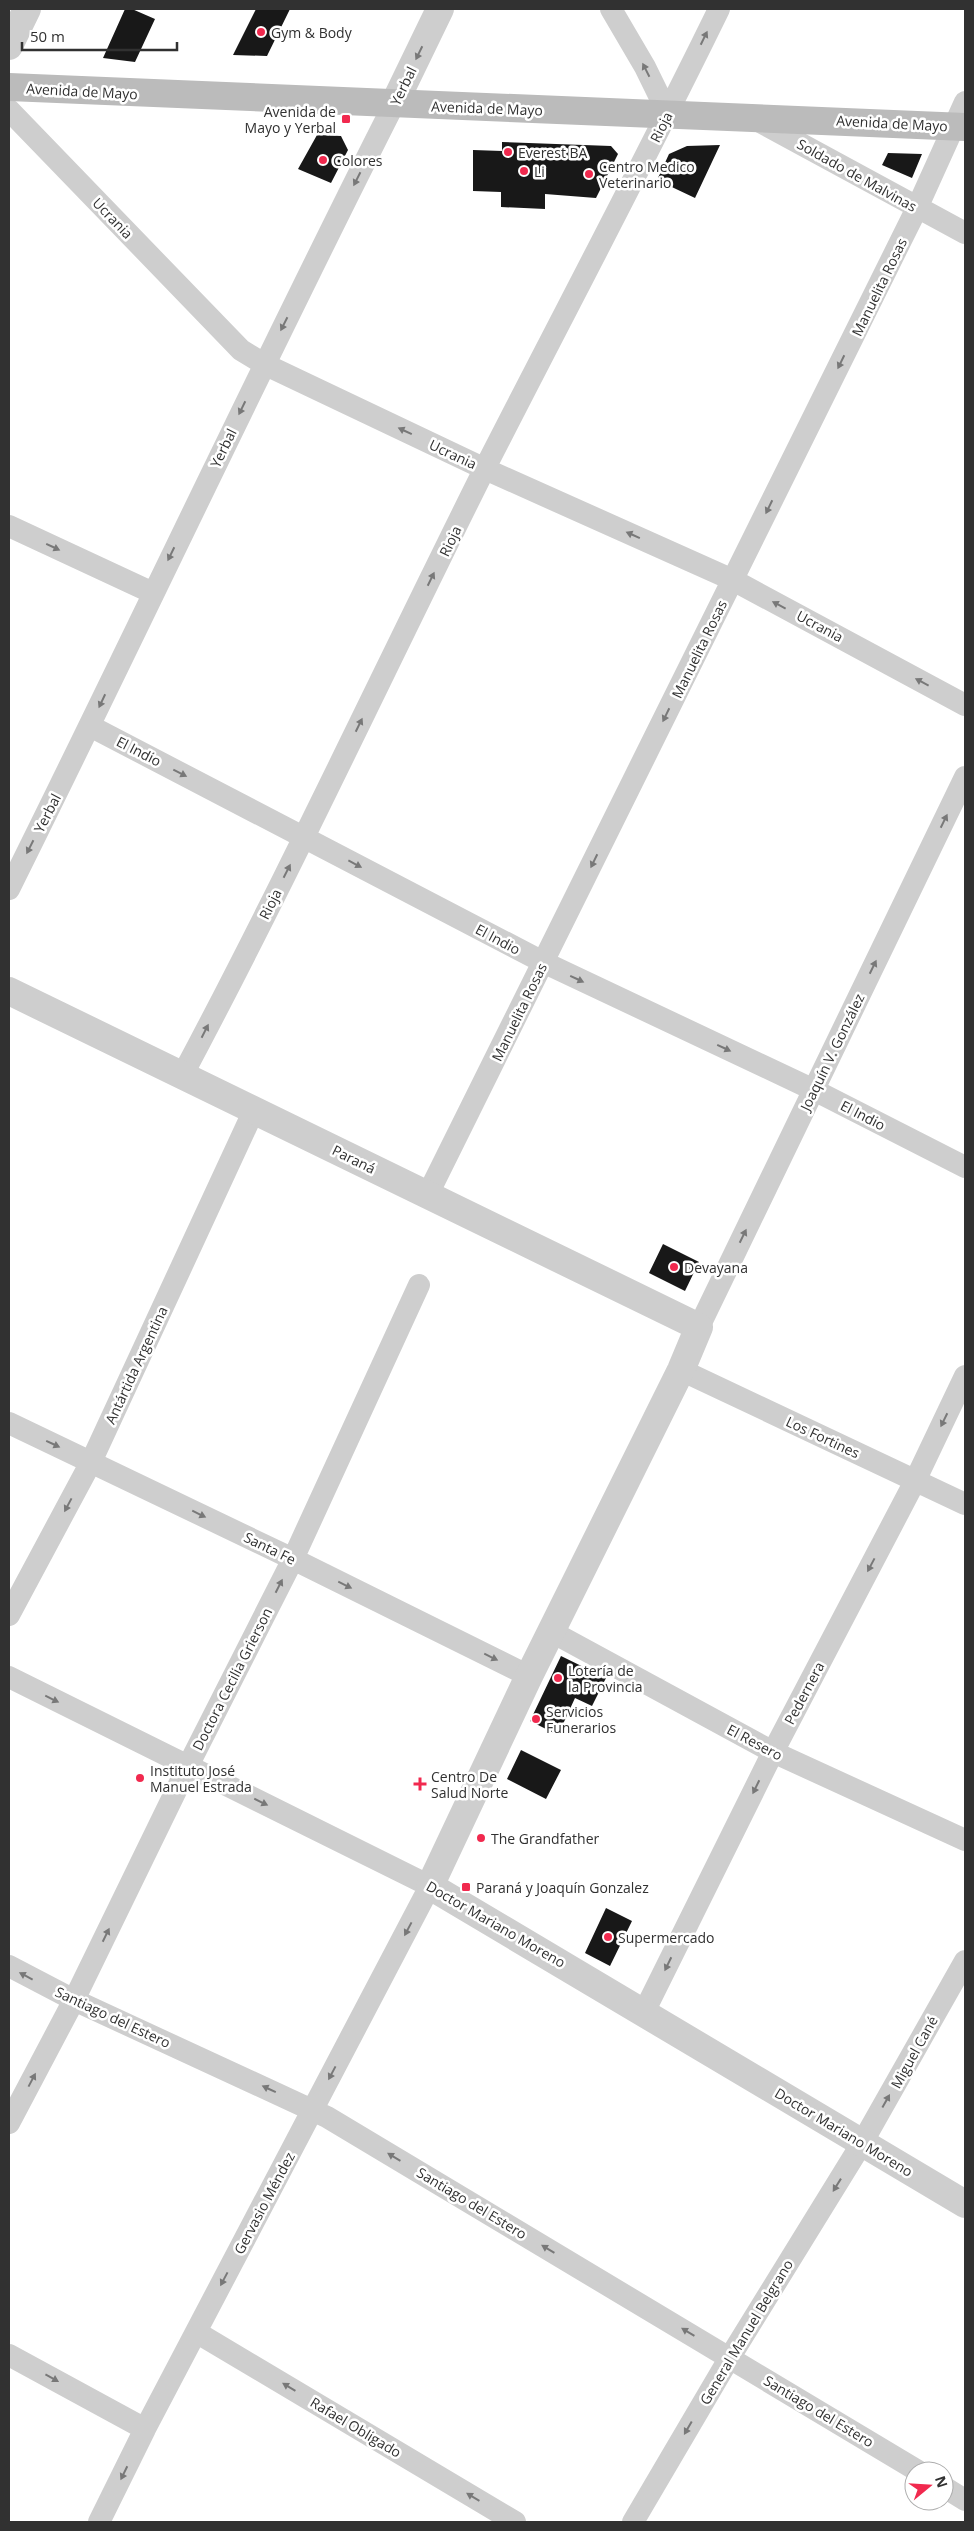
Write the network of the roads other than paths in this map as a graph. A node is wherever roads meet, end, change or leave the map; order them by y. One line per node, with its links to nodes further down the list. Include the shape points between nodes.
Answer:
1 (27, 9): 5 (street)
2 (440, 9): 8 (street, Yerbal, one-way to 8)
3 (612, 9): 10 (street, one-way to 3)
4 (719, 9): 10 (street, Rioja, one-way to 4)
5 (9, 46)
6 (9, 87): 8 (main road, Avenida de Mayo)
7 (965, 102): 12 (street, Manuelita Rosas)
8 (394, 104): 10 (main road, Avenida de Mayo); 15 (street, Yerbal, one-way to 15)
9 (9, 110): 15 (street, Ucrania, via 241,350)
10 (668, 114): 11 (main road, Avenida de Mayo); 16 (street, Rioja)
11 (750, 117): 12 (main road, Avenida de Mayo); 13 (street, Soldado de Malvinas)
12 (959, 126): 13 (street, Manuelita Rosas)
13 (917, 208): 14 (street, Soldado de Malvinas); 18 (street, Manuelita Rosas, one-way to 18)
14 (965, 232)
15 (264, 364): 16 (street, Ucrania, one-way to 15); 19 (street, Yerbal, one-way to 19)
16 (485, 469): 18 (street, Ucrania, one-way to 16); 23 (street, Rioja, one-way to 16)
17 (9, 526): 19 (street, one-way to 19)
18 (733, 580): 20 (street, Ucrania, one-way to 18); 25 (street, Manuelita Rosas, one-way to 25)
19 (153, 592): 21 (street, Yerbal, one-way to 21)
20 (965, 705)
21 (90, 726): 23 (street, El Indio, one-way to 23); 24 (street, Yerbal, one-way to 24)
22 (965, 777): 28 (street, Joaquín V. González, one-way to 22)
23 (304, 837): 25 (street, El Indio, one-way to 25); 27 (street, Rioja, one-way to 23)
24 (9, 889)
25 (543, 962): 28 (street, El Indio, one-way to 28); 31 (street, Manuelita Rosas)
26 (9, 991): 27 (street, Paraná)
27 (183, 1074): 29 (street, Paraná)
28 (814, 1090): 30 (street, El Indio); 33 (street, Joaquín V. González, one-way to 28)
29 (254, 1110): 31 (street, Paraná); 37 (street, Antártida Argentina)
30 (965, 1167)
31 (428, 1194): 33 (street, Paraná)
32 (419, 1285): 40 (street, Doctora Cecilia Grierson)
33 (699, 1327): 34 (street)
34 (681, 1370): 38 (street, Los Fortines); 42 (street)
35 (965, 1376): 38 (street, Pedernera, one-way to 38)
36 (9, 1423): 37 (street, Santa Fe, one-way to 37)
37 (91, 1462): 40 (street, Santa Fe, one-way to 40); 41 (street, Antártida Argentina, one-way to 41)
38 (915, 1481): 39 (street, Los Fortines); 45 (street, Pedernera, one-way to 45)
39 (965, 1504)
40 (293, 1559): 43 (street, Santa Fe, one-way to 43); 46 (street, Doctora Cecilia Grierson, one-way to 40)
41 (9, 1615)
42 (552, 1632): 43 (street); 45 (street, El Resero)
43 (529, 1676): 48 (street)
44 (9, 1677): 46 (street, Doctor Mariano Moreno, one-way to 46)
45 (773, 1752): 47 (street, El Resero); 52 (street, Pedernera, one-way to 52)
46 (188, 1766): 48 (street, Doctor Mariano Moreno, one-way to 48); 51 (street, Doctora Cecilia Grierson, one-way to 46)
47 (965, 1840)
48 (430, 1886): 52 (street, Doctor Mariano Moreno); 53 (street, Gervasio Méndez, one-way to 53)
49 (965, 1960): 55 (street, Miguel Cané, one-way to 49)
50 (9, 1966): 51 (street, Santiago del Estero, one-way to 50)
51 (74, 2000): 53 (street, Santiago del Estero, one-way to 51); 54 (street, Doctora Cecilia Grierson, one-way to 51)
52 (644, 2012): 55 (street, Doctor Mariano Moreno)
53 (313, 2109): 57 (street, Gervasio Méndez, one-way to 57); 59 (street, Santiago del Estero, one-way to 53)
54 (9, 2123)
55 (862, 2143): 56 (street, Doctor Mariano Moreno); 59 (street, General Manuel Belgrano, one-way to 59)
56 (965, 2204)
57 (196, 2332): 60 (street, Gervasio Méndez); 65 (street, Rafael Obligado, one-way to 57)
58 (9, 2355): 60 (street, one-way to 60)
59 (730, 2357): 61 (street, Santiago del Estero); 66 (street, General Manuel Belgrano, one-way to 66)
60 (145, 2429): 64 (street, Gervasio Méndez, one-way to 64)
61 (904, 2463)
62 (954, 2493): 63 (street)
63 (965, 2500)
64 (99, 2522)
65 (515, 2522)
66 (633, 2522)

